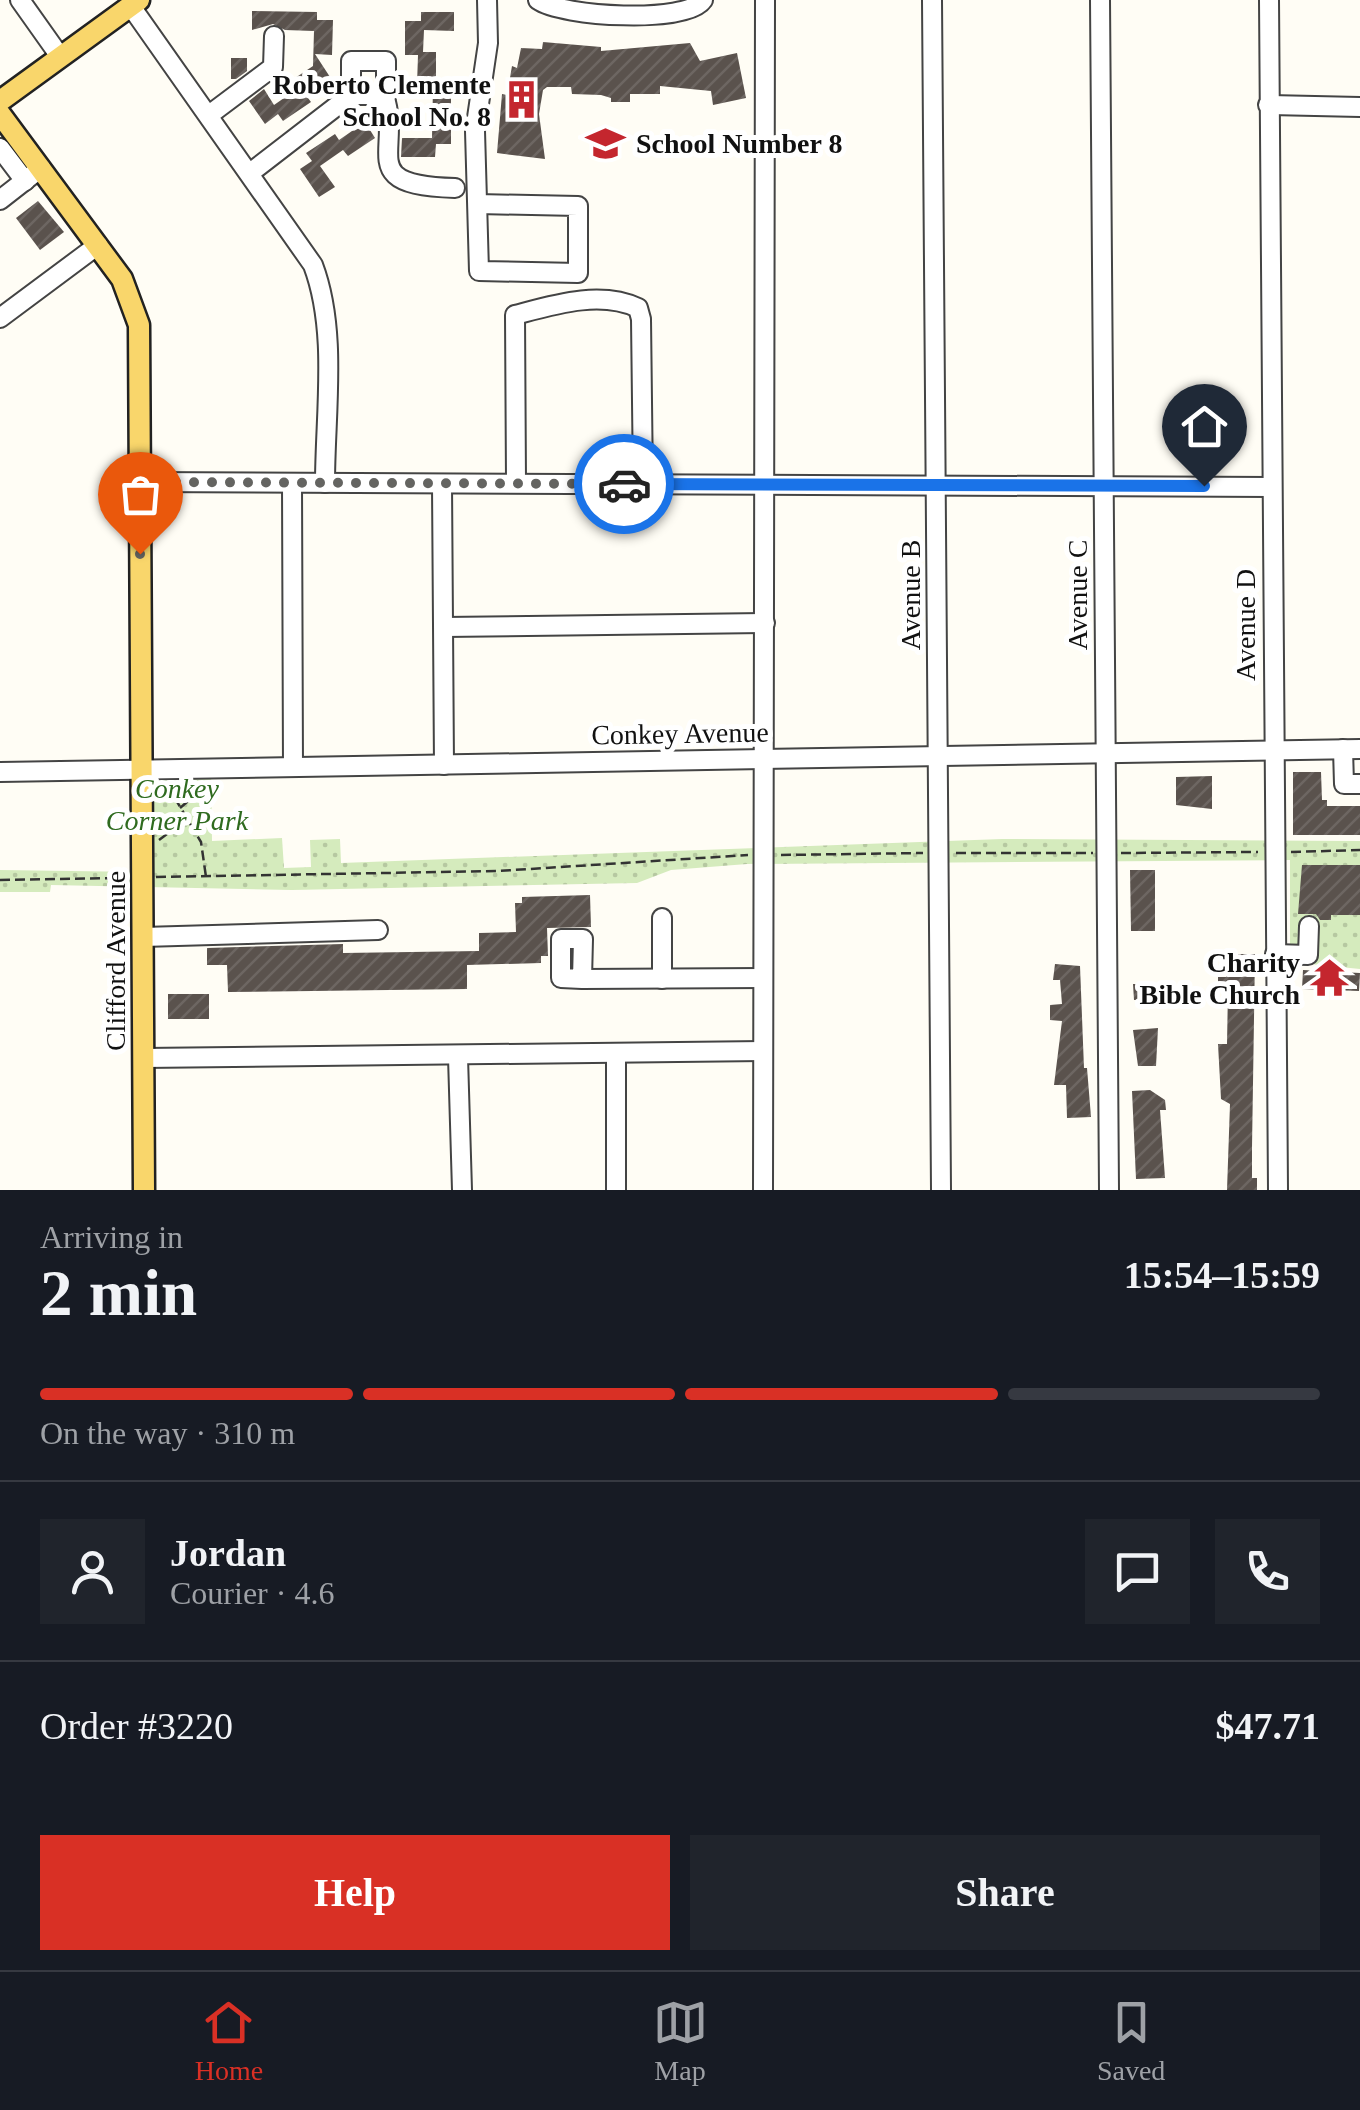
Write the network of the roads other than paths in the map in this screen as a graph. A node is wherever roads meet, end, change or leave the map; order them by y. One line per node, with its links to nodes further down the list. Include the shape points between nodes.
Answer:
1 (20, 0): 11 (street)
2 (487, 0): 22 (street, via 475,132)
3 (538, 0): 4 (street, via 570,14 687,13)
4 (703, 0)
5 (765, 0): 31 (street)
6 (932, 0): 32 (street, Avenue B)
7 (1100, 0): 33 (street, Avenue C)
8 (1269, 0): 15 (street, Avenue D)
9 (134, 2): 11 (main road); 17 (street)
10 (274, 36): 17 (street, via 272,67)
11 (59, 55): 14 (main road)
12 (351, 95): 13 (street); 13 (street, via 351,60 386,61); 19 (street)
13 (386, 96): 21 (street, via 386,152 396,173 415,187)
14 (1, 101): 18 (main road, Clifford Avenue)
15 (1268, 105): 16 (street); 34 (street, Avenue D)
16 (1360, 106)
17 (208, 115): 19 (street)
18 (6, 144): 20 (main road, Clifford Avenue)
19 (250, 173): 28 (street, via 320,284)
20 (15, 184): 23 (main road, Clifford Avenue)
21 (455, 188)
22 (478, 204): 22 (street, via 480,271 578,272 578,206)
23 (98, 245): 24 (street); 25 (main road, Clifford Avenue, via 131,297 138,325)
24 (0, 318)
25 (140, 482): 27 (street); 44 (main road, Clifford Avenue)
26 (516, 482): 29 (street); 30 (street); 30 (street, via 514,314 571,301 624,301 640,311)
27 (292, 483): 28 (street); 43 (street)
28 (325, 483): 29 (street)
29 (442, 484): 36 (street)
30 (642, 484): 31 (street)
31 (766, 485): 32 (street); 35 (street)
32 (936, 486): 33 (street); 40 (street, Avenue B)
33 (1104, 486): 34 (street); 39 (street, Avenue C)
34 (1271, 486): 38 (street, Avenue D)
35 (765, 624): 36 (street); 41 (street)
36 (444, 627): 42 (street)
37 (1351, 749): 38 (street, Conkey Avenue); 46 (street, via 1344,784)
38 (1273, 751): 39 (street, Conkey Avenue); 51 (street, Avenue D)
39 (1106, 753): 40 (street, Conkey Avenue); 64 (street, Avenue C)
40 (938, 756): 41 (street, Conkey Avenue); 63 (street, Avenue B)
41 (764, 759): 42 (street, Conkey Avenue); 52 (street)
42 (444, 764): 43 (street, Conkey Avenue)
43 (293, 767): 44 (street, Conkey Avenue)
44 (142, 769): 45 (street, Conkey Avenue); 50 (main road, Clifford Avenue)
45 (0, 772)
46 (1360, 784)
47 (662, 918): 54 (street)
48 (1308, 926): 51 (street, via 1308,955)
49 (378, 930): 50 (street)
50 (142, 936): 58 (main road, Clifford Avenue)
51 (1275, 954): 65 (street, Avenue D)
52 (763, 978): 54 (street); 55 (street)
53 (582, 979): 54 (street)
54 (662, 979)
55 (763, 1051): 56 (street); 62 (street)
56 (616, 1053): 57 (street); 61 (street)
57 (458, 1057): 58 (street); 60 (street)
58 (144, 1058): 59 (main road, Clifford Avenue)
59 (144, 1190)
60 (462, 1190)
61 (616, 1190)
62 (764, 1190)
63 (941, 1190)
64 (1109, 1190)
65 (1278, 1190)

